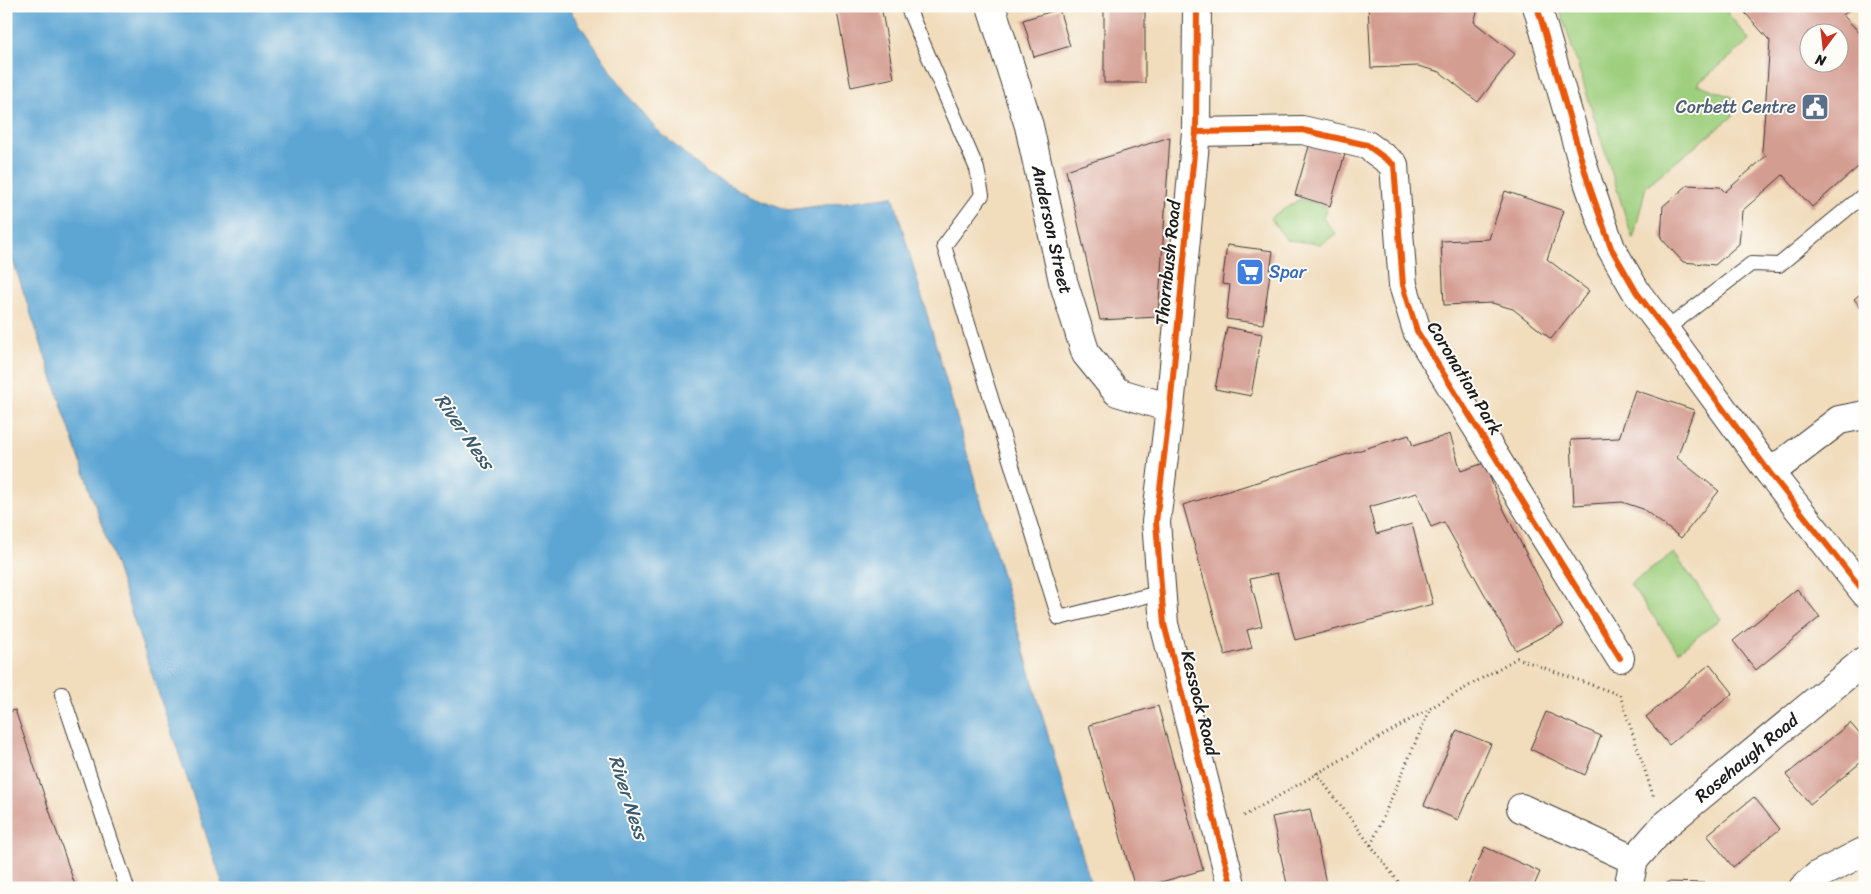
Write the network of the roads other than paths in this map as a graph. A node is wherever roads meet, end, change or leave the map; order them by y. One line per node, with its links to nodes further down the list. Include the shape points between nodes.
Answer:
1 (907, 6): 12 (lane, via 977,169 982,195 944,246 1059,618)
2 (991, 6): 8 (street, Anderson Street, via 1029,126 1064,281 1086,354 1117,392)
3 (1197, 6): 5 (street, Thornbush Road)
4 (1538, 6): 7 (street, via 1588,182 1611,248)
5 (1196, 132): 8 (street, Thornbush Road); 14 (street, Coronation Park, via 1302,130 1367,145 1394,165 1404,285 1417,332)
6 (1865, 194): 7 (lane, via 1779,265 1750,264)
7 (1665, 330): 10 (street)
8 (1170, 408): 11 (street, Thornbush Road)
9 (1865, 415): 10 (street, via 1839,420)
10 (1770, 473): 13 (street)
11 (1156, 522): 12 (street, Kessock Road)
12 (1162, 592): 21 (street, Kessock Road, via 1164,624)
13 (1865, 593)
14 (1620, 658)
15 (1865, 660): 19 (street, Rosehaugh Road, via 1663,827)
16 (62, 694): 20 (lane)
17 (1521, 808): 19 (street)
18 (1865, 851): 23 (street, via 1818,875)
19 (1634, 860): 22 (street, Rosehaugh Road)
20 (127, 888)
21 (1232, 888)
22 (1628, 888)
23 (1803, 888)

